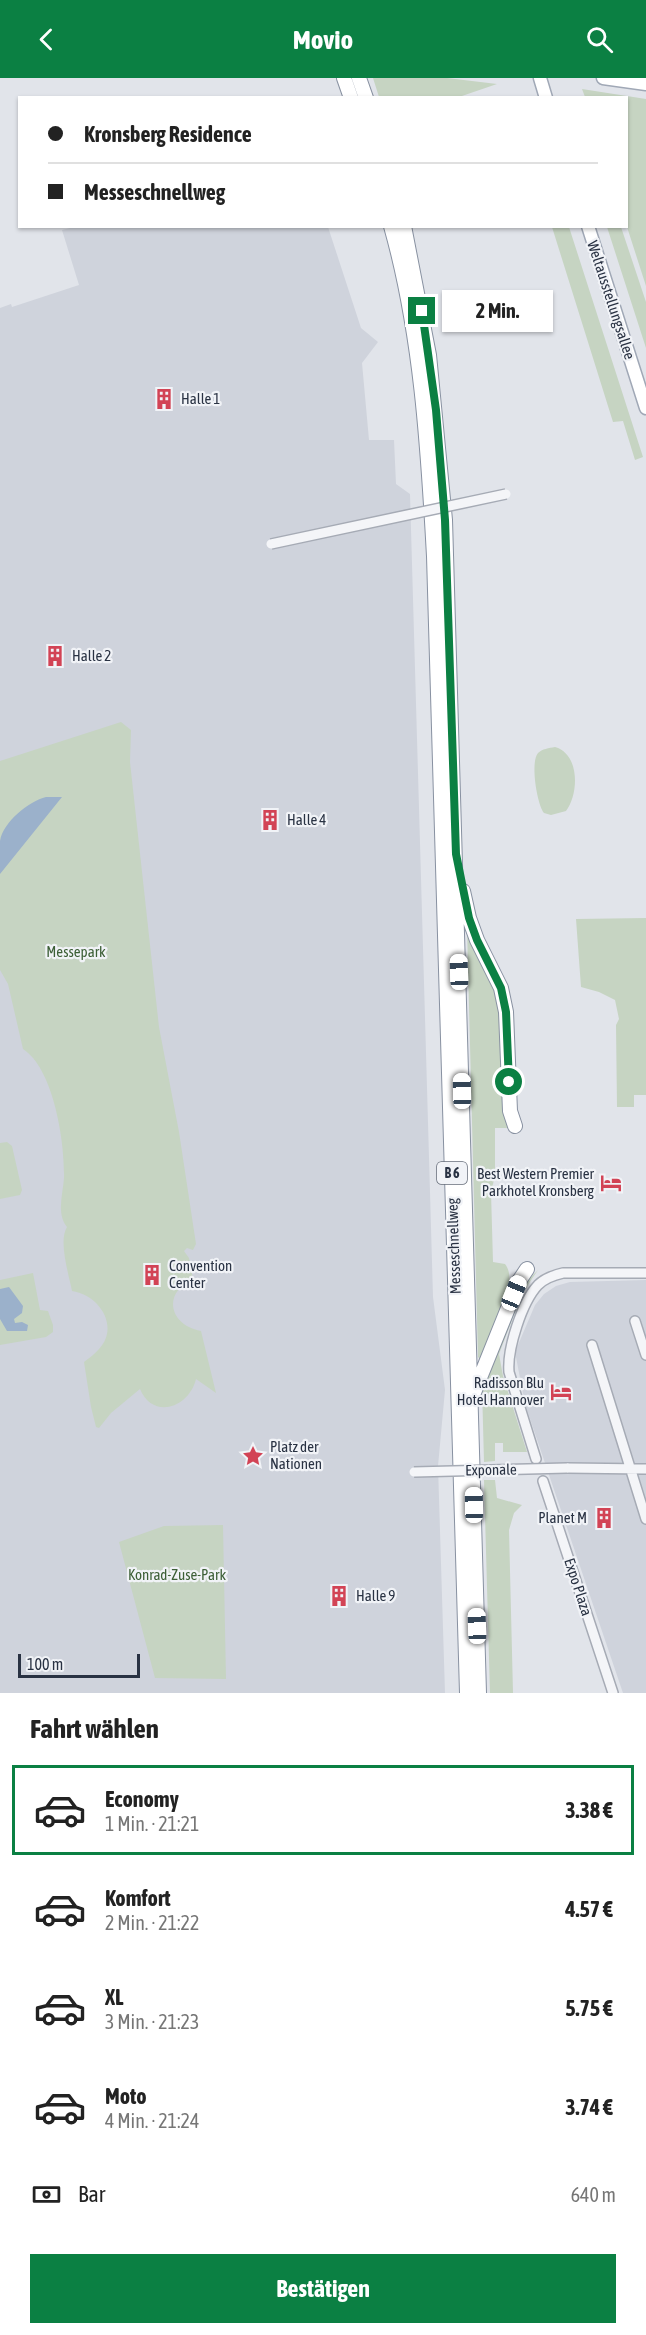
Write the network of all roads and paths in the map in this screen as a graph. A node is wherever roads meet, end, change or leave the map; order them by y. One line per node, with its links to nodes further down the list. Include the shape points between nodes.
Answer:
1 (344, 78): 6 (highway)
2 (359, 78): 7 (highway)
3 (540, 78): 8 (main road)
4 (603, 78): 5 (main road)
5 (646, 84)
6 (350, 96)
7 (365, 96)
8 (545, 96)
9 (391, 228): 29 (highway, Messeschnellweg / B 6, via 406,292 424,411 434,556)
10 (404, 228): 15 (highway, Messeschnellweg / B 6, via 429,355 441,466)
11 (589, 228): 12 (main road, Weltausstellungsallee)
12 (646, 408)
13 (506, 494): 14 (street, bridge)
14 (271, 544)
15 (456, 854): 16 (highway, via 469,918 501,988 506,1012 510,1111); 22 (highway, Messeschnellweg / B 6)
16 (515, 1126)
17 (527, 1269): 22 (highway)
18 (646, 1273): 23 (street, via 563,1273 538,1285 530,1297 511,1341 508,1359)
19 (635, 1322): 21 (street)
20 (592, 1345): 24 (street)
21 (646, 1355)
22 (471, 1400): 30 (highway, Messeschnellweg / B 6)
23 (536, 1459)
24 (630, 1469): 25 (street); 26 (street, Exponale, bridge); 28 (street)
25 (646, 1469)
26 (414, 1472)
27 (543, 1481): 31 (street, Expo Plaza)
28 (646, 1519)
29 (466, 1693)
30 (479, 1693)
31 (614, 1693)

